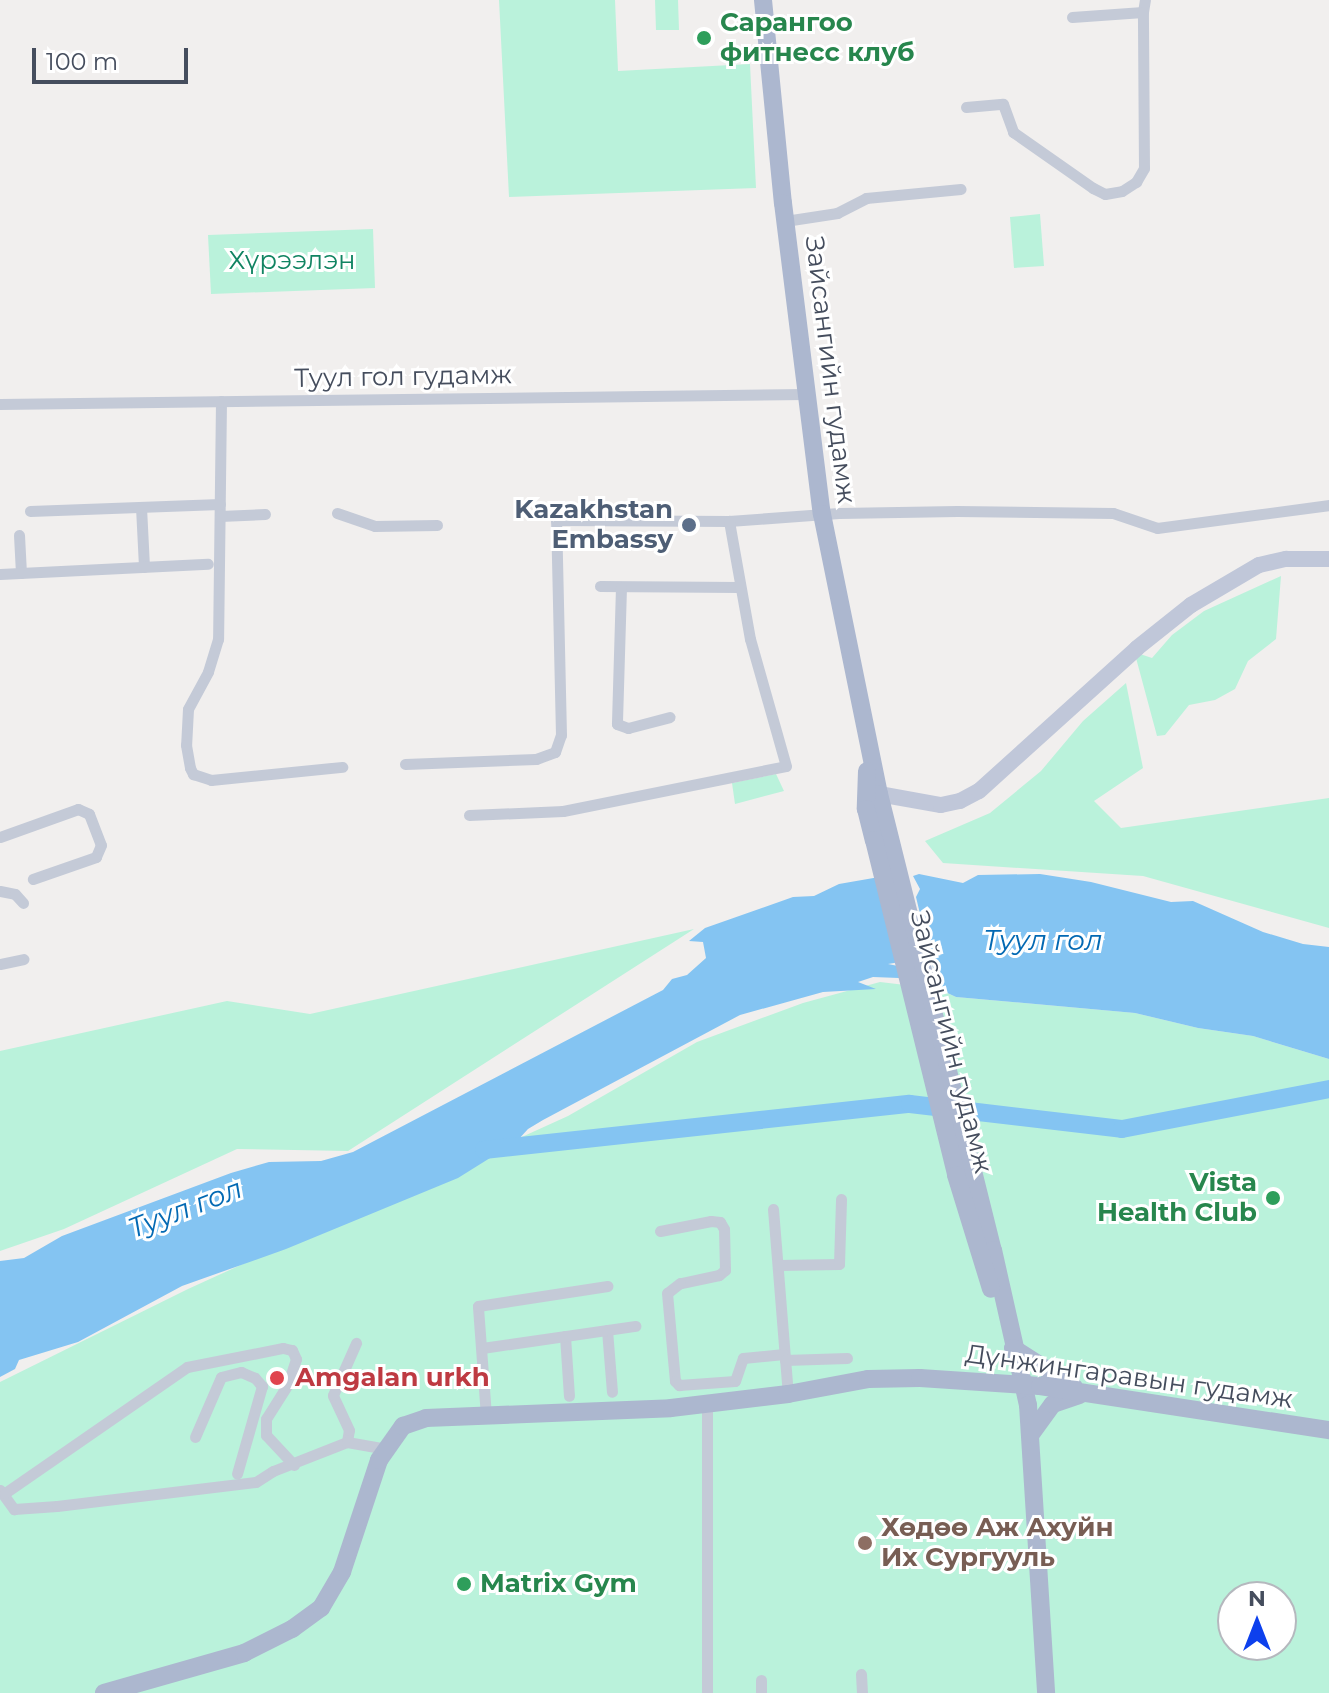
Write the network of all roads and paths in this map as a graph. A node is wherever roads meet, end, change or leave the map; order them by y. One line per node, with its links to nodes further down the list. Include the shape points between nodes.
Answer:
1 (763, 0): 6 (main road, Зайсангийн гудамж)
2 (1144, 6): 3 (street); 4 (street, via 1144,168 1122,191 1105,194 1093,188 1013,132 1003,104)
3 (1072, 17)
4 (966, 107)
5 (961, 189): 6 (street, via 866,198 837,213)
6 (785, 221): 7 (main road, Зайсангийн гудамж)
7 (806, 394): 8 (street, Туул гол гудамж); 16 (main road, Зайсангийн гудамж)
8 (221, 401): 9 (street, Туул гол гудамж); 12 (street)
9 (0, 404)
10 (1329, 505): 16 (street, via 1157,528 1113,513)
11 (141, 507): 12 (street); 13 (street); 22 (street)
12 (220, 510): 15 (street); 31 (street, via 218,639 188,709 190,768 211,780)
13 (30, 511)
14 (337, 513): 18 (street, via 375,526)
15 (265, 514)
16 (822, 514): 17 (street); 29 (main road, Зайсангийн гудамж)
17 (729, 521): 27 (street); 30 (street, via 556,520 561,735 555,752 536,759)
18 (437, 525)
19 (19, 535): 23 (street)
20 (1329, 559): 32 (street, via 1259,565 1191,605 979,791 960,801 941,805)
21 (208, 564): 22 (street)
22 (144, 567): 23 (street)
23 (21, 573): 24 (street)
24 (0, 574)
25 (600, 586): 26 (street)
26 (621, 587): 27 (street); 28 (street, via 617,724 628,728)
27 (738, 587): 33 (street, via 786,766 563,811)
28 (670, 717)
29 (867, 744): 32 (main road, Зайсангийн гудамж); 35 (main road, Зайсангийн гудамж, via 866,809)
30 (405, 764)
31 (342, 767)
32 (879, 794): 35 (main road, Зайсангийн гудамж)
33 (469, 815)
34 (0, 837): 36 (street, via 78,809 89,814 101,845 96,857)
35 (882, 837): 51 (main road, Зайсангийн гудамж)
36 (33, 879)
37 (0, 891): 38 (street, via 15,894)
38 (23, 903)
39 (23, 959): 40 (street)
40 (0, 964)
41 (841, 1199): 44 (street, via 839,1264)
42 (773, 1209): 44 (street)
43 (660, 1231): 52 (street, via 711,1221 724,1229 725,1270 680,1283 667,1293 675,1381 735,1381 743,1358)
44 (778, 1265): 52 (street)
45 (607, 1286): 50 (street, via 478,1306)
46 (635, 1326): 47 (street)
47 (607, 1330): 48 (street); 55 (street)
48 (565, 1336): 50 (street); 58 (street)
49 (356, 1343): 64 (street, via 333,1395 349,1430)
50 (482, 1348): 60 (street)
51 (1013, 1348): 54 (main road, Зайсангийн гудамж); 56 (main road)
52 (784, 1357): 53 (street); 57 (street)
53 (847, 1358)
54 (1022, 1384): 56 (main road, Дүнжингаравын гудамж); 57 (main road, Дүнжингаравын гудамж, via 868,1379); 62 (main road, Зайсангийн гудамж)
55 (612, 1392)
56 (1085, 1393): 61 (main road, Дүнжингаравын гудамж); 62 (main road, via 1053,1404)
57 (788, 1394): 59 (main road, Дүнжингаравын гудамж)
58 (569, 1396)
59 (707, 1405): 60 (main road, Дүнжингаравын гудамж); 72 (street)
60 (486, 1416): 65 (main road, Дүнжингаравын гудамж, via 414,1421 403,1426)
61 (1329, 1430)
62 (1031, 1434): 75 (main road, Зайсангийн гудамж)
63 (195, 1437): 67 (street, via 221,1377 241,1372 255,1378 262,1386)
64 (347, 1442): 65 (street); 66 (street)
65 (385, 1449): 71 (main road, Дүнжингаравын гудамж, via 369,1482 342,1572 321,1608 244,1653)
66 (294, 1465): 68 (street, via 256,1482 57,1506 14,1509); 68 (street, via 266,1435 266,1419 288,1384 296,1359 292,1350 283,1348 187,1367)
67 (237, 1474)
68 (3, 1492)
69 (861, 1674): 74 (street)
70 (761, 1680): 73 (street)
71 (104, 1693)
72 (707, 1693)
73 (761, 1693)
74 (862, 1693)
75 (1046, 1693)

